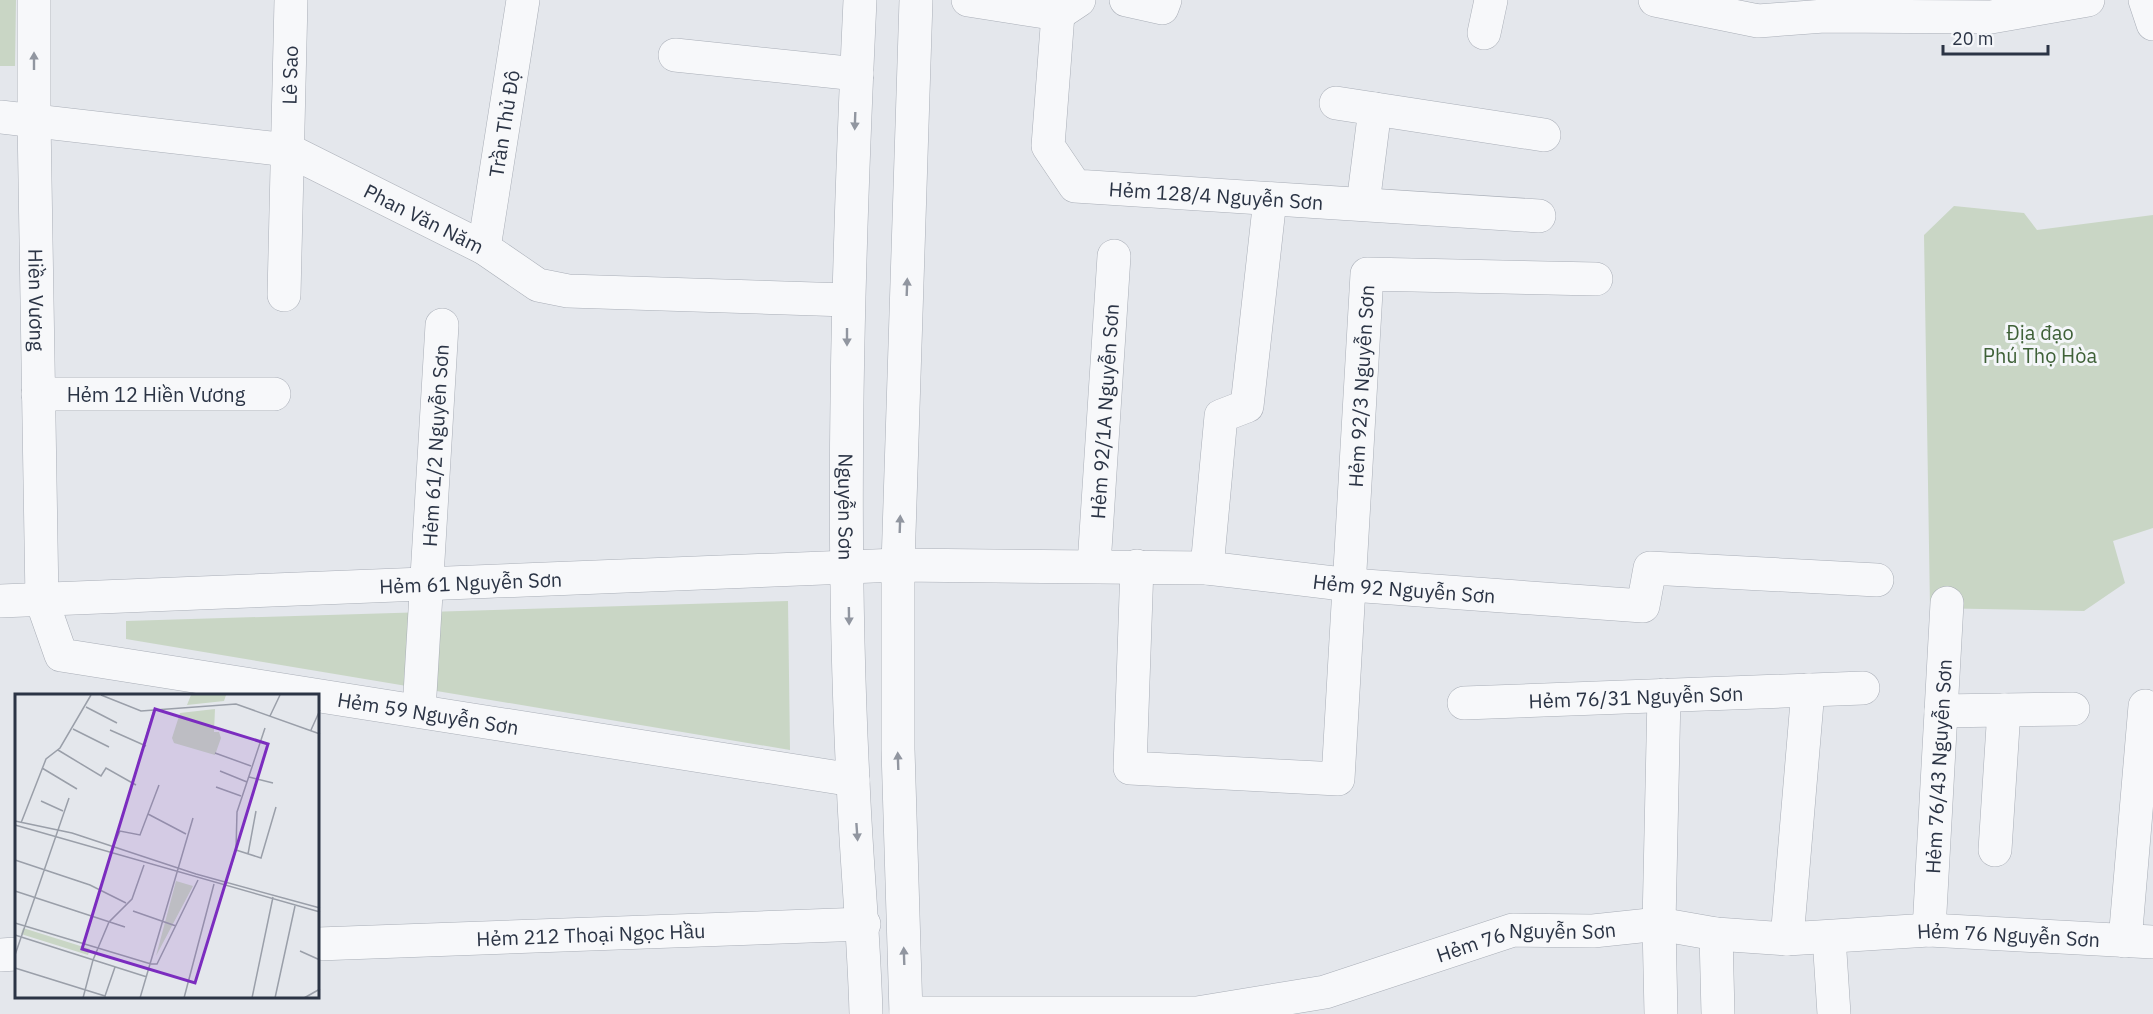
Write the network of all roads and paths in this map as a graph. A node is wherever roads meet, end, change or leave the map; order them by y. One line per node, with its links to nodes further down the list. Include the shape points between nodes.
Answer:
1 (34, 0): 22 (street, Hiền Vương, one-way to 1)
2 (291, 0): 24 (street, Lê Sao)
3 (523, 0): 28 (street, Trần Thủ Độ)
4 (860, 0): 18 (street, Nguyễn Sơn)
5 (916, 0): 37 (street, one-way to 5)
6 (968, 0): 13 (street)
7 (1126, 0): 8 (street, via 1162,8)
8 (1165, 0)
9 (1491, 0): 16 (street)
10 (1655, 0): 14 (street, via 1758,21)
11 (2088, 0): 14 (street, via 1991,17)
12 (2145, 0): 15 (street)
13 (1068, 7): 25 (street, Hẻm 128/4 Nguyễn Sơn, via 1048,146 1075,186)
14 (1825, 8)
15 (2153, 24)
16 (1484, 33)
17 (675, 55): 18 (street)
18 (857, 74): 32 (street, Nguyễn Sơn, one-way to 32)
19 (1336, 103): 20 (street)
20 (1375, 109): 23 (street); 26 (street)
21 (0, 117): 22 (street, Phan Văn Năm)
22 (34, 119): 24 (street, Phan Văn Năm); 34 (street, Hiền Vương)
23 (1545, 135)
24 (288, 150): 28 (street, Phan Văn Năm); 31 (street, Lê Sao)
25 (1270, 199): 26 (street, Hẻm 128/4 Nguyễn Sơn); 40 (street, via 1247,406 1221,416)
26 (1363, 204): 27 (street, Hẻm 128/4 Nguyễn Sơn)
27 (1539, 216)
28 (484, 248): 32 (street, Phan Văn Năm, via 537,285 568,291)
29 (1114, 256): 38 (street, Hẻm 92/1A Nguyễn Sơn)
30 (1596, 279): 43 (street, Hẻm 92/3 Nguyễn Sơn, via 1367,274)
31 (284, 295)
32 (847, 300): 36 (street, Nguyễn Sơn, one-way to 36)
33 (442, 325): 42 (street, Hẻm 61/2 Nguyễn Sơn)
34 (38, 394): 35 (street, Hẻm 12 Hiền Vương); 45 (street, Hiền Vương)
35 (274, 394)
36 (848, 565): 37 (street, Hẻm 61 Nguyễn Sơn); 42 (street, Hẻm 61 Nguyễn Sơn); 58 (street, Nguyễn Sơn, one-way to 58)
37 (898, 565): 38 (street, Hẻm 92 Nguyễn Sơn); 70 (street, one-way to 37, via 898,749)
38 (1094, 566): 39 (street, Hẻm 92 Nguyễn Sơn)
39 (1137, 566): 40 (street, Hẻm 92 Nguyễn Sơn); 43 (street, via 1130,768 1338,779)
40 (1207, 568): 43 (street, Hẻm 92 Nguyễn Sơn)
41 (1876, 580): 43 (street, Hẻm 92 Nguyễn Sơn, via 1650,568 1643,606)
42 (428, 584): 45 (street, Hẻm 61 Nguyễn Sơn); 56 (street, Hẻm 61/2 Nguyễn Sơn)
43 (1350, 585)
44 (0, 601): 45 (street, Hẻm 61 Nguyễn Sơn)
45 (42, 601): 49 (street, Hẻm 59 Nguyễn Sơn, via 61,655)
46 (1947, 603): 57 (street, Hẻm 76/43 Nguyễn Sơn)
47 (1863, 688): 48 (street, Hẻm 76/31 Nguyễn Sơn)
48 (1808, 690): 50 (street, Hẻm 76/31 Nguyễn Sơn); 65 (street)
49 (310, 694)
50 (1664, 695): 52 (street, Hẻm 76/31 Nguyễn Sơn); 61 (street)
51 (320, 696): 56 (street, Hẻm 59 Nguyễn Sơn)
52 (1464, 703)
53 (2145, 706): 66 (street)
54 (2073, 709): 55 (street)
55 (2004, 710): 57 (street); 59 (street)
56 (419, 711): 58 (street, Hẻm 59 Nguyễn Sơn)
57 (1941, 711): 62 (street, Hẻm 76/43 Nguyễn Sơn)
58 (853, 780): 60 (street, Nguyễn Sơn, one-way to 60)
59 (1995, 850)
60 (864, 924): 67 (street, Hẻm 212 Thoại Ngọc Hầu); 72 (street, Nguyễn Sơn)
61 (1659, 924): 63 (street, Hẻm 76 Nguyễn Sơn); 71 (street, Hẻm 76 Nguyễn Sơn, via 1593,931 1513,930 1325,992); 73 (street)
62 (1929, 930): 64 (street, Hẻm 76 Nguyễn Sơn); 66 (street, Hẻm 76 Nguyễn Sơn)
63 (1716, 934): 65 (street, Hẻm 76 Nguyễn Sơn); 74 (street)
64 (1829, 937): 65 (street, Hẻm 76 Nguyễn Sơn); 75 (street)
65 (1787, 939)
66 (2139, 942)
67 (320, 944)
68 (15, 954): 69 (street)
69 (0, 955)
70 (906, 1013): 71 (street, Hẻm 76 Nguyễn Sơn)
71 (1197, 1013)
72 (866, 1014)
73 (1661, 1014)
74 (1718, 1014)
75 (1834, 1014)

